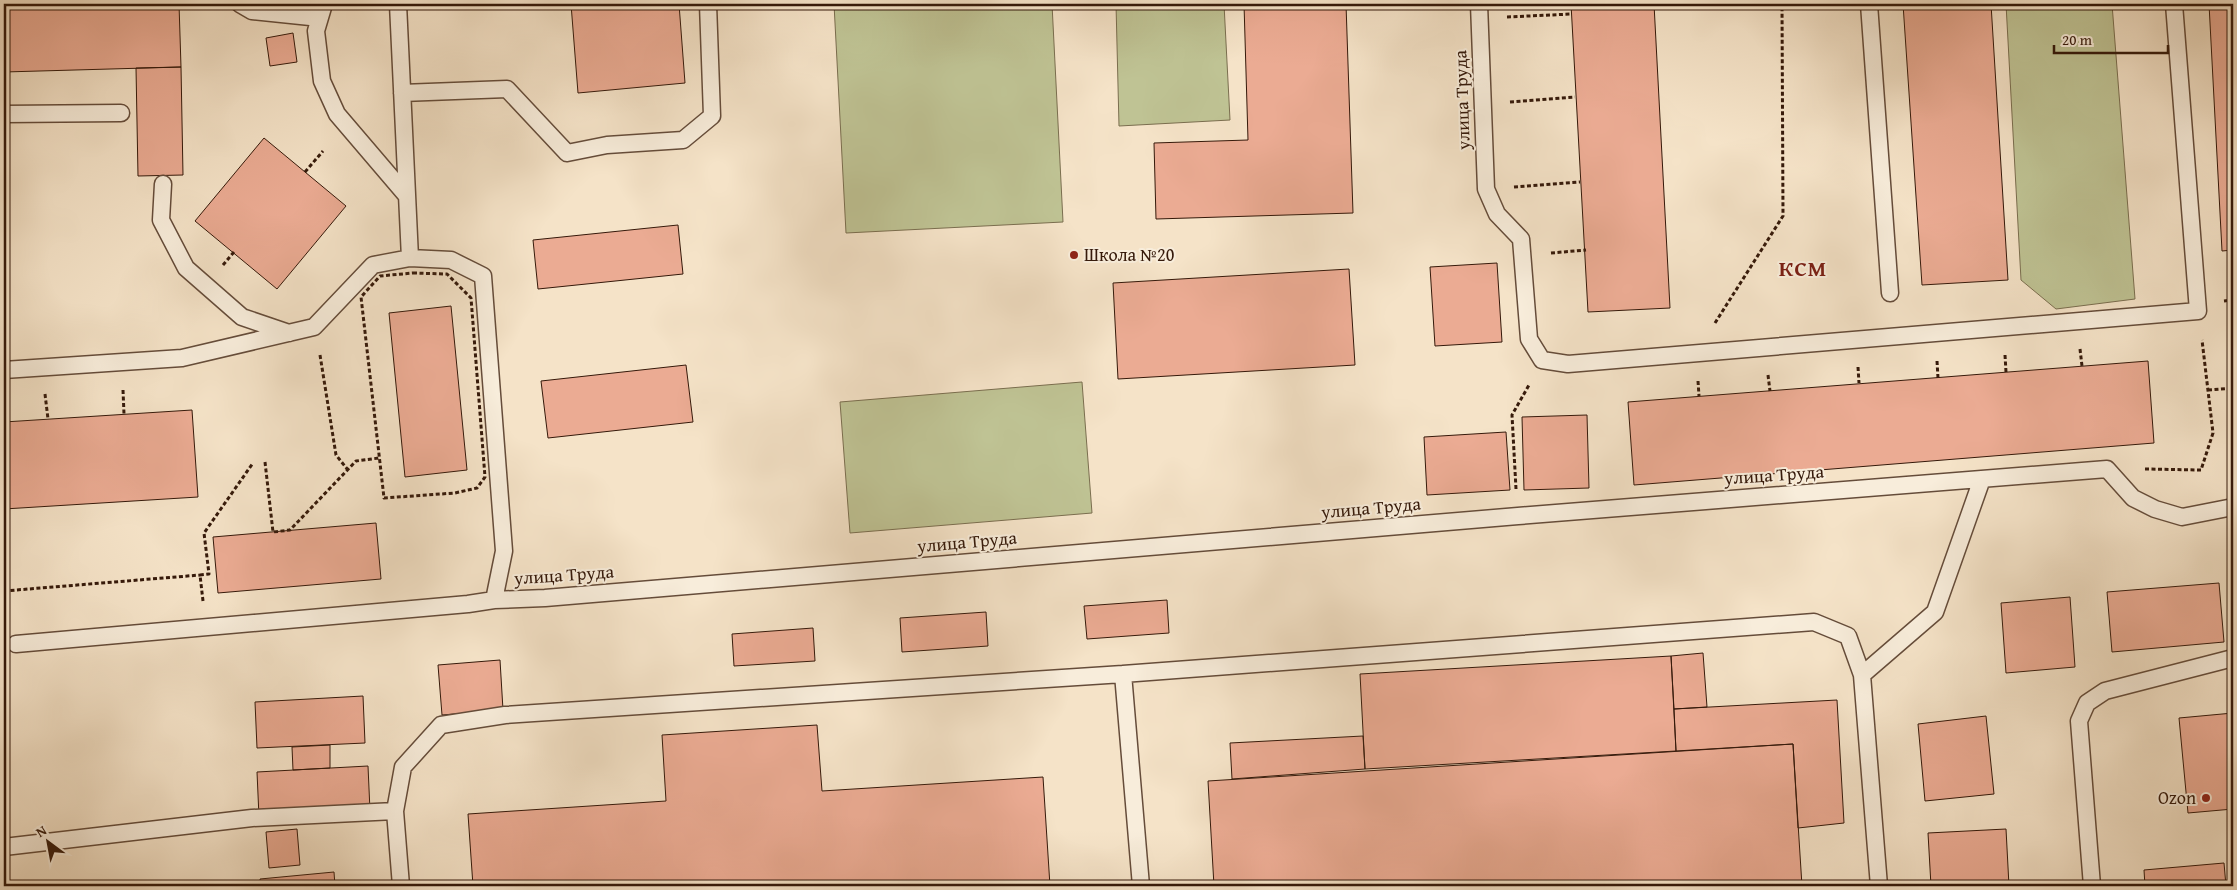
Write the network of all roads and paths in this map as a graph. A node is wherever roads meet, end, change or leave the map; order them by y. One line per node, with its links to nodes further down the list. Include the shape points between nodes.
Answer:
1 (240, 4): 9 (lane, via 252,11)
2 (398, 4): 12 (lane)
3 (448, 4): 4 (path)
4 (461, 4)
5 (708, 4): 12 (lane, via 712,116 683,140 607,146 567,153 507,89)
6 (1782, 4): 32 (path, via 1783,216)
7 (1869, 4): 26 (lane)
8 (2174, 4): 29 (lane)
9 (322, 11): 22 (lane, via 316,31 322,81 333,106)
10 (1479, 11): 11 (path); 14 (lane, улица Труда)
11 (1572, 14)
12 (402, 93): 22 (lane)
13 (1575, 97): 14 (path)
14 (1482, 104): 21 (lane, улица Труда)
15 (121, 113): 16 (lane)
16 (4, 114)
17 (323, 151): 18 (path)
18 (305, 172)
19 (1580, 182): 21 (path)
20 (164, 184): 30 (lane, via 161,220 186,268 242,317)
21 (1487, 192): 24 (lane, via 1496,214 1521,239)
22 (407, 196): 25 (lane)
23 (1586, 250): 24 (path)
24 (1523, 256): 33 (lane, via 1529,339)
25 (410, 258): 30 (lane, via 373,265 314,327); 47 (lane, via 451,260 483,276 504,551)
26 (1890, 293)
27 (361, 297): 28 (path); 37 (path); 37 (path, via 380,276 414,273 447,274 471,298 486,477 477,488 455,493 384,498)
28 (355, 303)
29 (2198, 311): 32 (lane); 36 (path)
30 (288, 332): 34 (lane, via 182,358)
31 (319, 349): 41 (path, via 336,455)
32 (1696, 354): 33 (lane, via 1568,364)
33 (1542, 360): 44 (path, via 1512,415)
34 (4, 370)
35 (2233, 388): 36 (path)
36 (2208, 390): 40 (path, via 2213,434 2201,470)
37 (379, 458): 41 (path, via 356,461)
38 (265, 462): 41 (path, via 273,532 290,530)
39 (253, 463): 45 (path, via 204,533 209,574)
40 (2107, 469): 42 (lane, улица Труда); 43 (lane, via 2134,498 2155,509 2182,517)
41 (348, 470)
42 (1982, 479): 44 (lane, улица Труда); 52 (lane, via 1935,612)
43 (2233, 507)
44 (1518, 516): 47 (lane, улица Труда)
45 (200, 575): 46 (path); 48 (path)
46 (4, 591)
47 (494, 600): 48 (lane, улица Труда)
48 (207, 627): 49 (lane, улица Труда)
49 (16, 644)
50 (2233, 658): 58 (lane, via 2105,691 2087,703 2080,721)
51 (1123, 674): 52 (lane, via 1814,622 1848,636); 53 (lane, via 505,715 441,725 403,767); 56 (lane)
52 (1862, 675): 57 (lane)
53 (395, 811): 54 (lane, via 252,818); 55 (lane)
54 (4, 847)
55 (401, 886)
56 (1141, 886)
57 (1879, 886)
58 (2092, 886)

